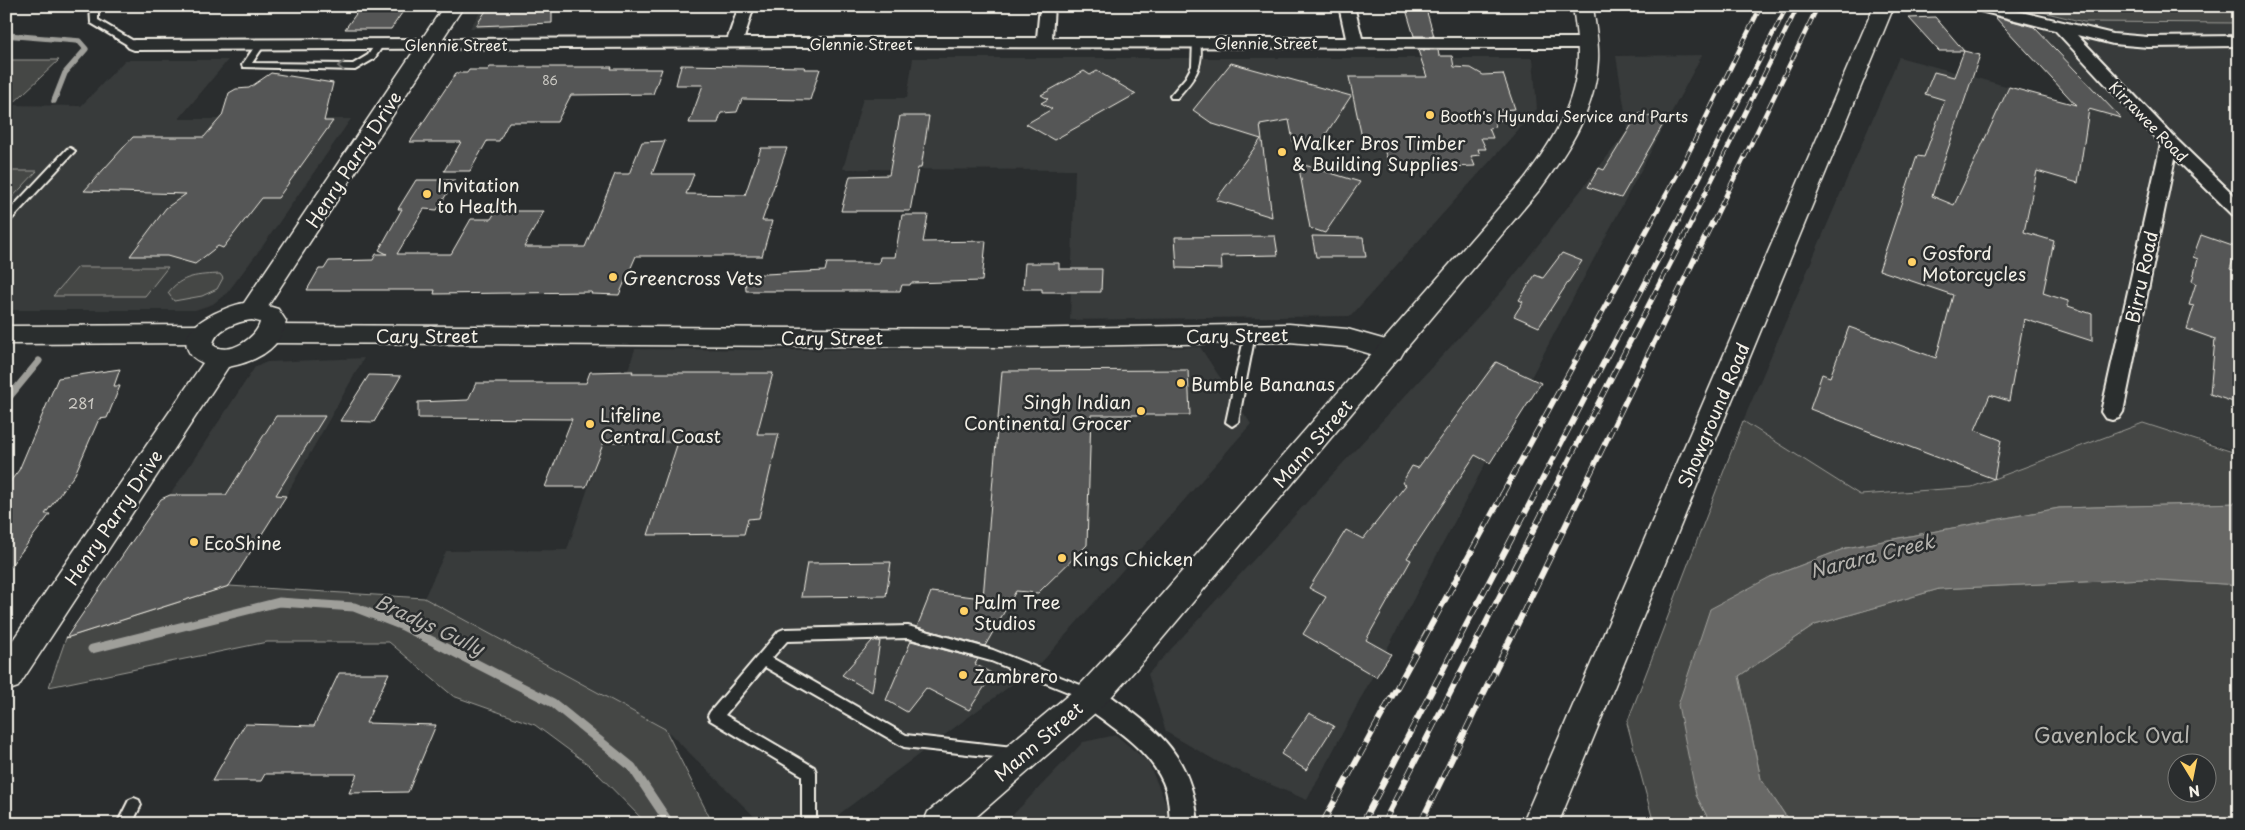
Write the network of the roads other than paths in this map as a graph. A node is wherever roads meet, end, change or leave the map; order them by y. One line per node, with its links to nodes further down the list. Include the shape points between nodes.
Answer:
1 (94, 6): 19 (lane, via 94,21)
2 (454, 6): 18 (street, Henry Parry Drive)
3 (747, 6): 13 (street)
4 (1047, 6): 14 (street)
5 (1346, 6): 12 (street)
6 (1583, 6): 15 (street, Mann Street)
7 (1884, 6): 43 (street, Showground Road)
8 (1977, 6): 9 (street)
9 (2062, 28): 10 (street, via 2122,40); 21 (street, Kirrawee Road)
10 (2239, 41)
11 (1196, 42): 12 (street, Glennie Street); 14 (street, Glennie Street); 20 (lane, via 1199,56 1193,76)
12 (1355, 42): 15 (street, Glennie Street)
13 (734, 43): 14 (street, Glennie Street); 18 (street, Glennie Street)
14 (1044, 43)
15 (1587, 43): 30 (street, Mann Street, via 1584,89 1562,143)
16 (261, 44): 17 (street, Glennie Street); 17 (lane, one-way to 16, via 371,57 355,66 246,65); 19 (street, Glennie Street)
17 (380, 44): 18 (street, Glennie Street)
18 (428, 44): 25 (street, Henry Parry Drive)
19 (134, 45)
20 (1174, 96)
21 (2170, 143): 23 (street, Kirrawee Road); 32 (street, Birru Road)
22 (70, 151): 24 (lane)
23 (2239, 211)
24 (6, 220)
25 (252, 311): 26 (street, via 230,316); 27 (street, via 269,315 273,321)
26 (204, 334): 29 (street); 31 (street, via 200,348 204,353)
27 (270, 334): 28 (street, Cary Street, via 1004,338); 31 (street, via 254,348)
28 (1250, 334): 30 (street, Cary Street, via 1331,336); 33 (lane)
29 (6, 335)
30 (1391, 351): 36 (street, Mann Street)
31 (220, 358): 35 (street, Henry Parry Drive)
32 (2112, 412)
33 (1232, 422)
34 (762, 659): 36 (lane, via 784,635 908,632 993,656); 37 (lane, via 904,741); 40 (lane, via 715,716 809,772)
35 (6, 677)
36 (1091, 696): 37 (street, Mann Street); 42 (street, via 1146,737 1171,766 1184,807)
37 (1023, 755): 41 (street, Mann Street)
38 (134, 805): 39 (lane)
39 (124, 824)
40 (808, 824)
41 (941, 824)
42 (1184, 824)
43 (1540, 824)

